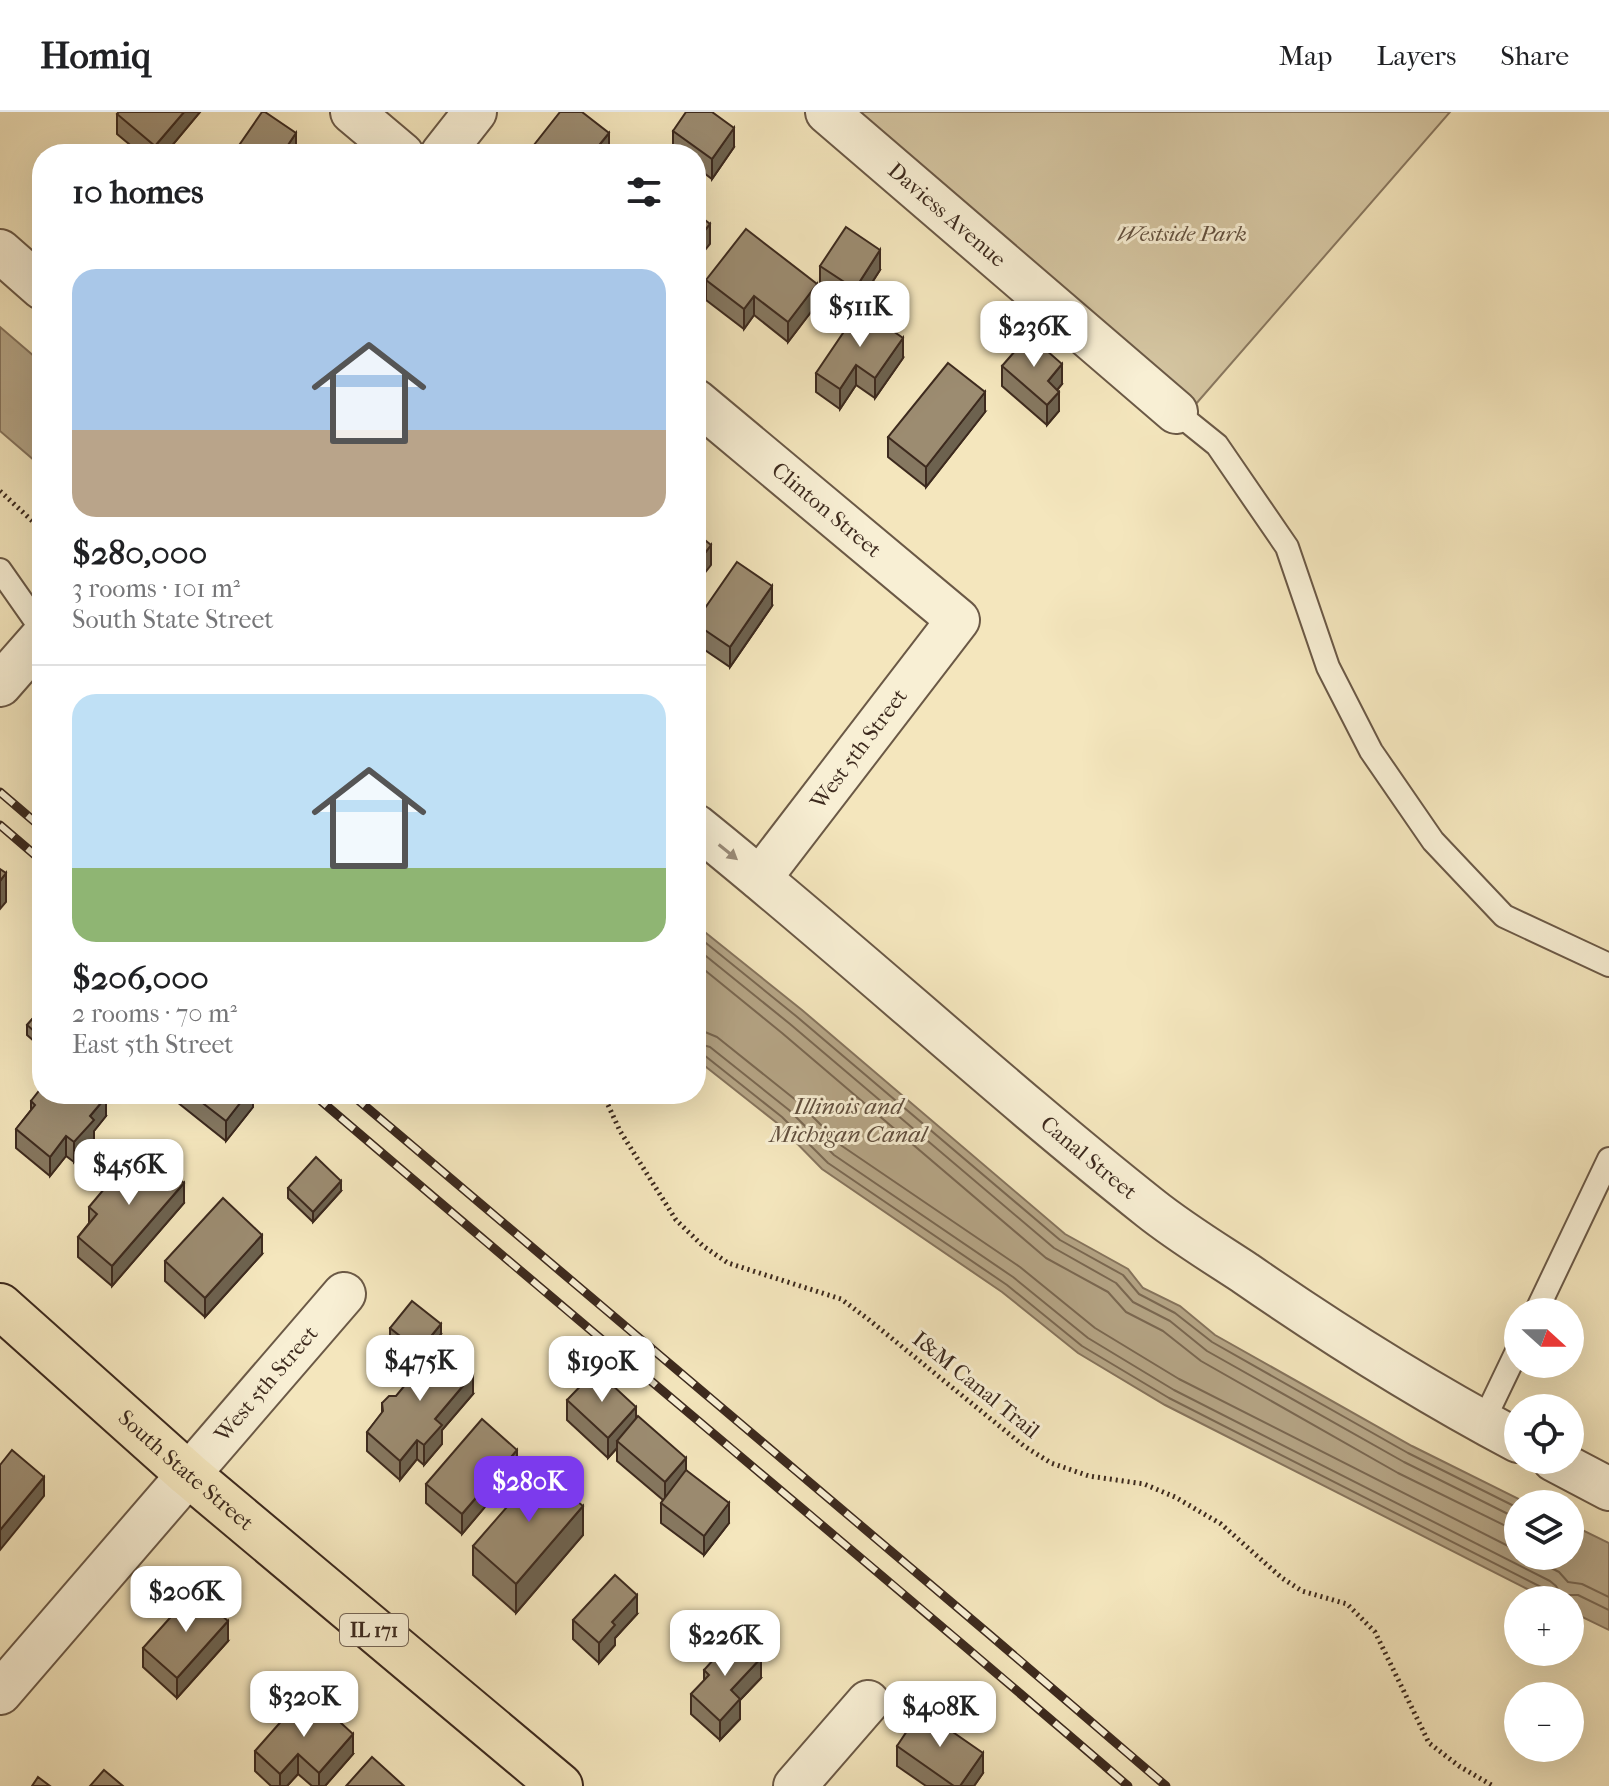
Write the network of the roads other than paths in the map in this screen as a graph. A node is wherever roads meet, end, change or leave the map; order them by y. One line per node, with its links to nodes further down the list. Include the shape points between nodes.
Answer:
1 (352, 112): 4 (street)
2 (475, 112): 5 (street)
3 (827, 112): 9 (street, Daviess Avenue)
4 (390, 144)
5 (450, 144)
6 (0, 251): 7 (street)
7 (32, 279)
8 (706, 409): 12 (street, Clinton Street)
9 (1176, 412): 17 (lane, via 1217,445 1287,547 1328,667 1371,751 1433,841 1504,916)
10 (0, 570): 11 (lane)
11 (32, 616)
12 (958, 620): 16 (street, West 5th Street)
13 (32, 648): 14 (street)
14 (0, 685)
15 (706, 834): 16 (street, Canal Street, one-way to 16)
16 (760, 878): 23 (street, Canal Street, via 1152,1210 1321,1326)
17 (1609, 965)
18 (1609, 1159): 20 (lane)
19 (344, 1294): 24 (street, West 5th Street)
20 (1543, 1298)
21 (0, 1306): 24 (main road, South State Street / IL 171)
22 (1512, 1378): 23 (lane)
23 (1500, 1432)
24 (188, 1474): 27 (street, West 5th Street); 29 (main road, South State Street / IL 171)
25 (1581, 1474): 26 (street)
26 (1609, 1489)
27 (0, 1693)
28 (868, 1702): 30 (street)
29 (560, 1786)
30 (795, 1786)

